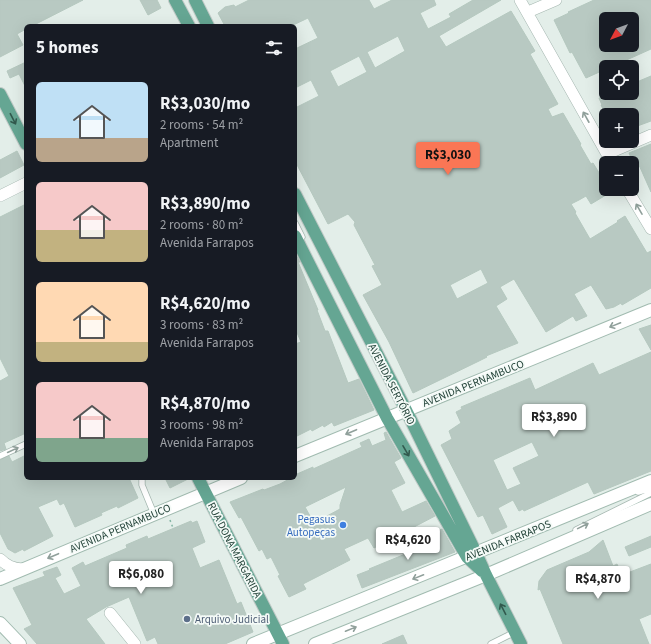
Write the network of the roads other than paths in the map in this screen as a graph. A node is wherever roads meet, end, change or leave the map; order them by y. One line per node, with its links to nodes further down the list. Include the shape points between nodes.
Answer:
1 (175, 0): 8 (main road)
2 (182, 0): 9 (lane)
3 (190, 0): 10 (lane)
4 (195, 0): 11 (main road)
5 (520, 0): 7 (street)
6 (556, 0): 7 (street)
7 (528, 12): 15 (street, one-way to 7)
8 (187, 24)
9 (194, 24)
10 (202, 24)
11 (207, 24)
12 (0, 94): 14 (main road, one-way to 14)
13 (651, 135): 16 (street)
14 (24, 140)
15 (608, 156)
16 (615, 156)
17 (24, 184): 18 (street)
18 (0, 196)
19 (632, 196): 23 (street, one-way to 19)
20 (297, 198): 26 (main road, AVENIDA SERTÓRIO)
21 (297, 208): 26 (lane)
22 (297, 227): 27 (lane, via 381,394)
23 (651, 229)
24 (297, 240): 27 (main road, AVENIDA SERTÓRIO)
25 (651, 310): 26 (main road, AVENIDA PERNAMBUCO, one-way to 26)
26 (404, 411): 27 (main road, AVENIDA PERNAMBUCO); 41 (main road, AVENIDA SERTÓRIO)
27 (387, 418): 29 (main road, AVENIDA PERNAMBUCO, one-way to 29); 41 (main road, AVENIDA SERTÓRIO, one-way to 41)
28 (24, 445): 30 (lane, one-way to 28)
29 (297, 455)
30 (0, 456)
31 (142, 480): 40 (lane)
32 (199, 480): 36 (main road, RUA DONA MARGARIDA)
33 (236, 480): 36 (main road, AVENIDA PERNAMBUCO)
34 (651, 481): 39 (main road, AVENIDA FARRAPOS)
35 (651, 488): 39 (lane)
36 (205, 493): 40 (main road, AVENIDA PERNAMBUCO); 49 (main road, RUA DONA MARGARIDA)
37 (651, 493): 44 (lane, one-way to 37)
38 (651, 504): 44 (main road, AVENIDA FARRAPOS)
39 (586, 508): 41 (main road, AVENIDA FARRAPOS)
40 (154, 514): 43 (main road, AVENIDA PERNAMBUCO, one-way to 43)
41 (472, 555): 44 (main road, AVENIDA SERTÓRIO); 49 (main road, AVENIDA FARRAPOS, one-way to 49)
42 (0, 559): 43 (street, via 12,568)
43 (22, 569): 45 (main road, AVENIDA PERNAMBUCO)
44 (486, 575): 48 (main road, AVENIDA SERTÓRIO, one-way to 44); 53 (main road, AVENIDA FARRAPOS, one-way to 44)
45 (0, 579)
46 (110, 613): 51 (street)
47 (0, 623): 50 (main road)
48 (515, 632): 54 (lane); 55 (main road, AVENIDA SERTÓRIO)
49 (280, 639): 52 (main road, AVENIDA FARRAPOS)
50 (20, 644)
51 (135, 644)
52 (253, 644)
53 (314, 644)
54 (491, 644)
55 (521, 644)

